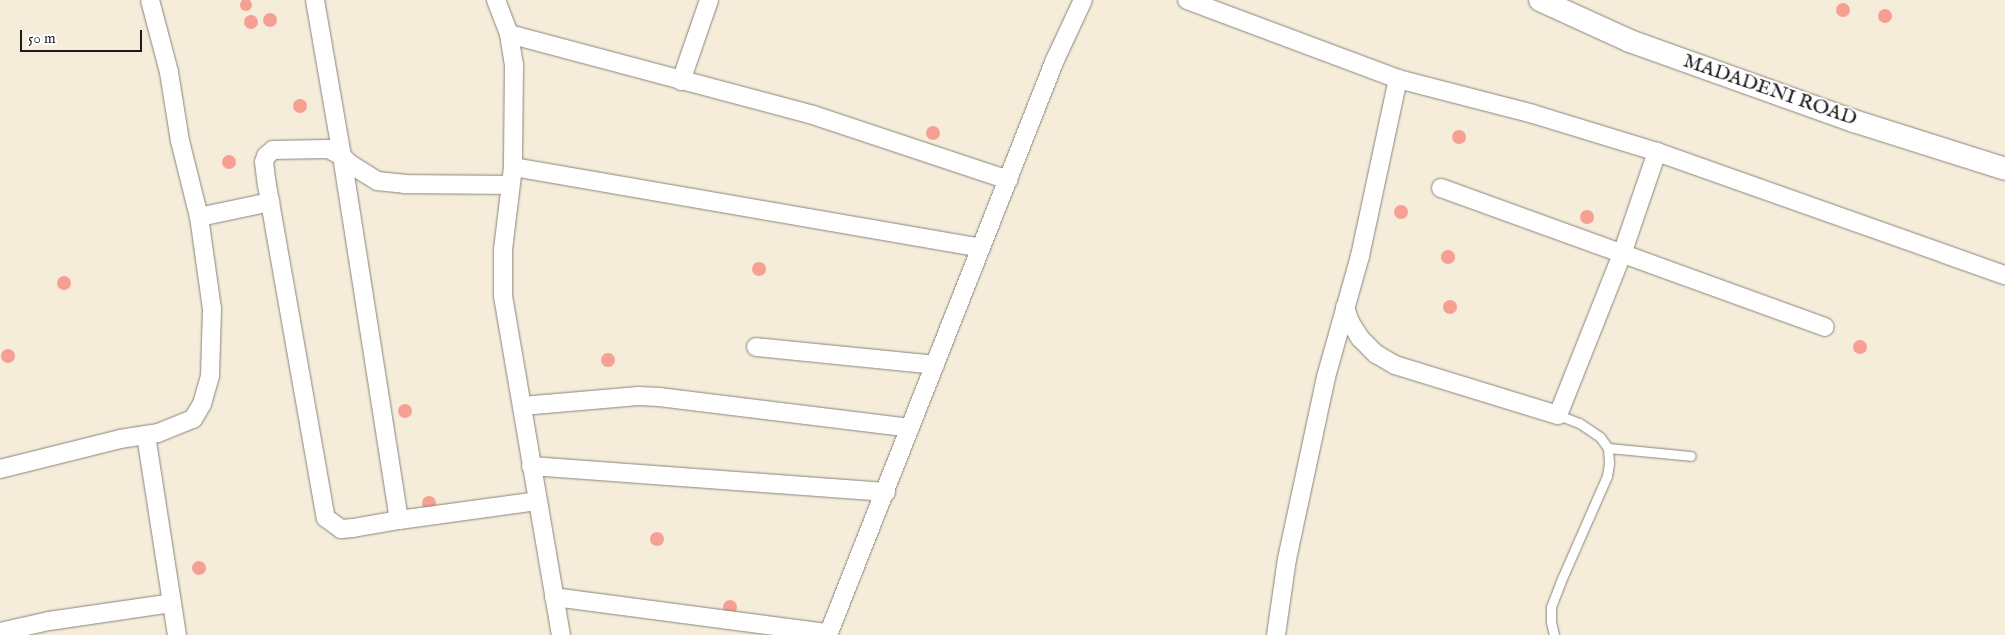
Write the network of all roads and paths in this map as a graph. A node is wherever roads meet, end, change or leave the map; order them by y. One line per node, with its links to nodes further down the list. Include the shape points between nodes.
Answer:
1 (150, 0): 19 (street, via 169,72 180,141)
2 (315, 0): 12 (street)
3 (496, 0): 8 (street)
4 (709, 0): 10 (street)
5 (1083, 0): 15 (street, via 1055,60)
6 (1187, 0): 9 (street)
7 (1540, 0): 14 (street, MADADENI ROAD, via 1630,41 1854,121)
8 (509, 34): 10 (street); 13 (street, via 514,64)
9 (1398, 79): 11 (street, via 1533,114); 23 (street, via 1364,237)
10 (682, 81): 15 (street, via 813,115)
11 (1657, 152): 21 (street); 22 (street)
12 (342, 156): 16 (street, via 358,171 377,181); 18 (street, via 328,149 273,150 264,162); 37 (street)
13 (513, 167): 16 (street); 20 (street)
14 (2005, 169)
15 (1008, 180): 20 (street)
16 (509, 185): 27 (street, via 503,296)
17 (1441, 188): 21 (street)
18 (270, 202): 19 (street); 37 (street, via 326,518 341,529)
19 (199, 217): 30 (street, via 212,309 210,376 202,404 193,419)
20 (981, 248): 26 (street)
21 (1622, 254): 24 (street); 28 (street)
22 (2005, 275)
23 (1345, 307): 28 (street, via 1360,338 1376,354 1395,365); 44 (street, via 1326,377 1287,559)
24 (1825, 327)
25 (756, 347): 26 (street)
26 (935, 365): 29 (street)
27 (522, 406): 29 (street, via 659,397); 33 (street)
28 (1558, 415): 31 (lane, via 1594,432)
29 (910, 428): 35 (street)
30 (146, 435): 34 (street, via 120,438); 39 (street)
31 (1608, 448): 32 (lane); 45 (lane, via 1607,476 1551,607)
32 (1691, 456)
33 (531, 466): 35 (street); 36 (street)
34 (0, 469)
35 (886, 492): 41 (street)
36 (537, 501): 37 (street); 38 (street)
37 (399, 520)
38 (554, 597): 41 (street); 43 (street)
39 (172, 602): 40 (street, via 48,621); 42 (street)
40 (0, 632)
41 (829, 634)
42 (177, 635)
43 (561, 635)
44 (1276, 635)
45 (1554, 635)

